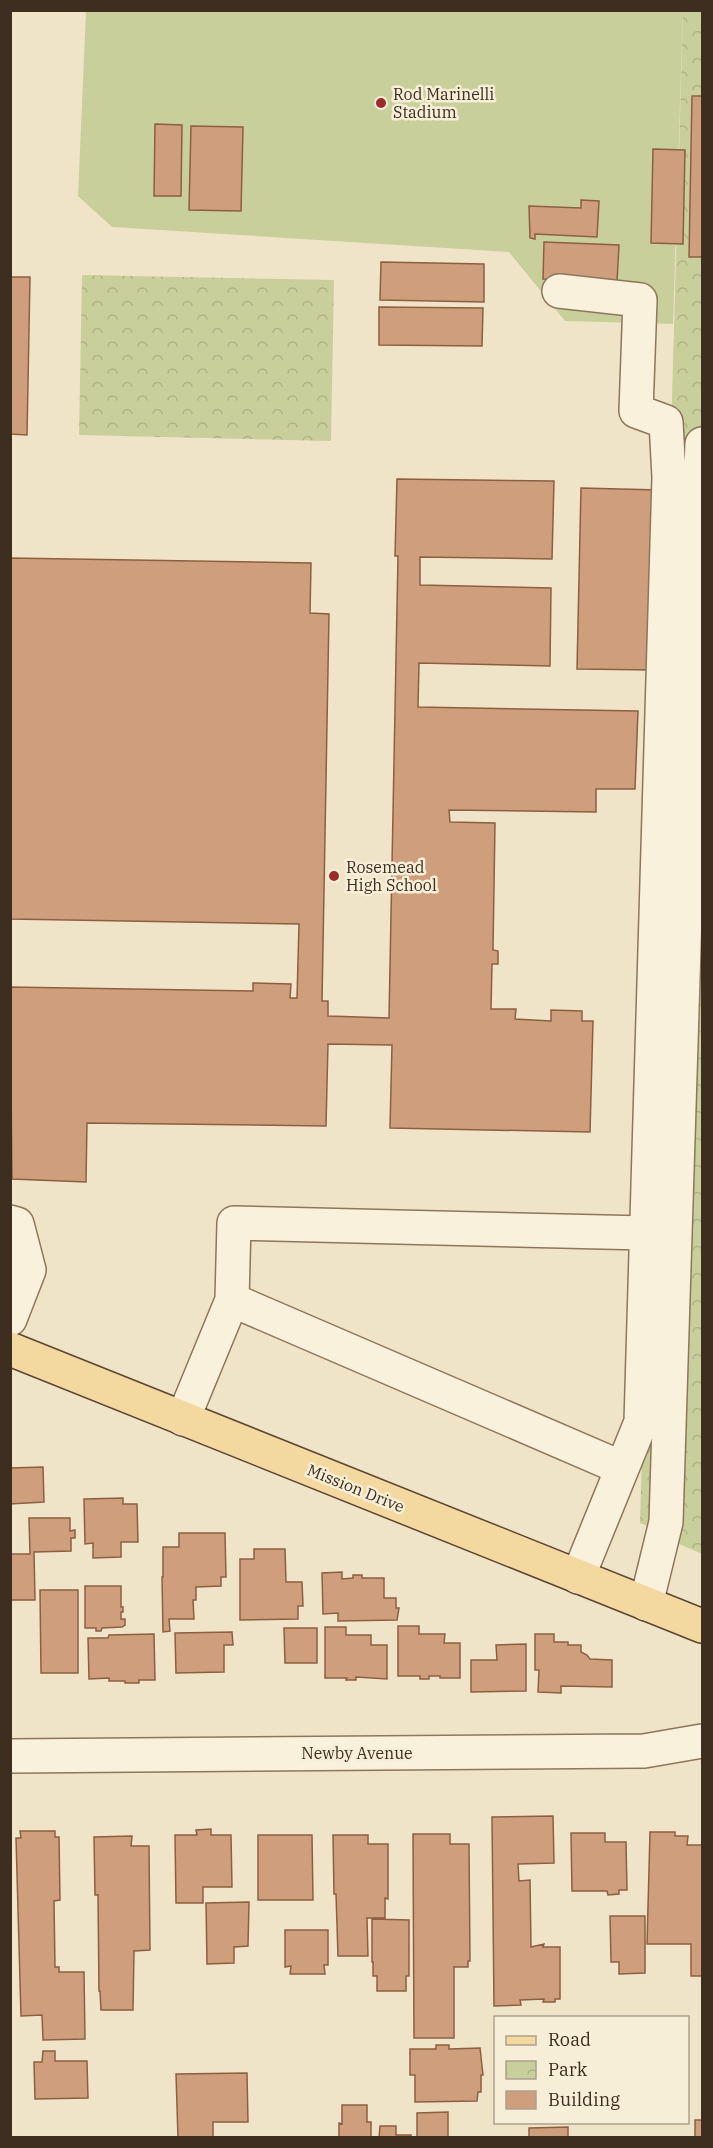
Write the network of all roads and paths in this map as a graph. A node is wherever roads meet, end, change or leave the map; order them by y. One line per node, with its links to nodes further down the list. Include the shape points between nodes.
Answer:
1 (559, 291): 4 (street, via 640,300 636,411 666,422 669,489)
2 (702, 444): 11 (street, via 666,1522)
3 (10, 1222): 6 (street, via 17,1224 29,1270)
4 (645, 1233): 5 (street, via 234,1223); 9 (street, via 641,1422)
5 (232, 1300): 8 (street); 9 (street)
6 (10, 1319)
7 (10, 1349): 8 (main road, Mission Drive)
8 (183, 1419): 10 (main road, Mission Drive)
9 (622, 1468): 10 (street)
10 (578, 1577): 11 (main road, Mission Drive)
11 (646, 1604): 12 (main road, Mission Drive)
12 (702, 1625)
13 (702, 1742): 14 (street, Newby Avenue, via 644,1751)
14 (10, 1756)

